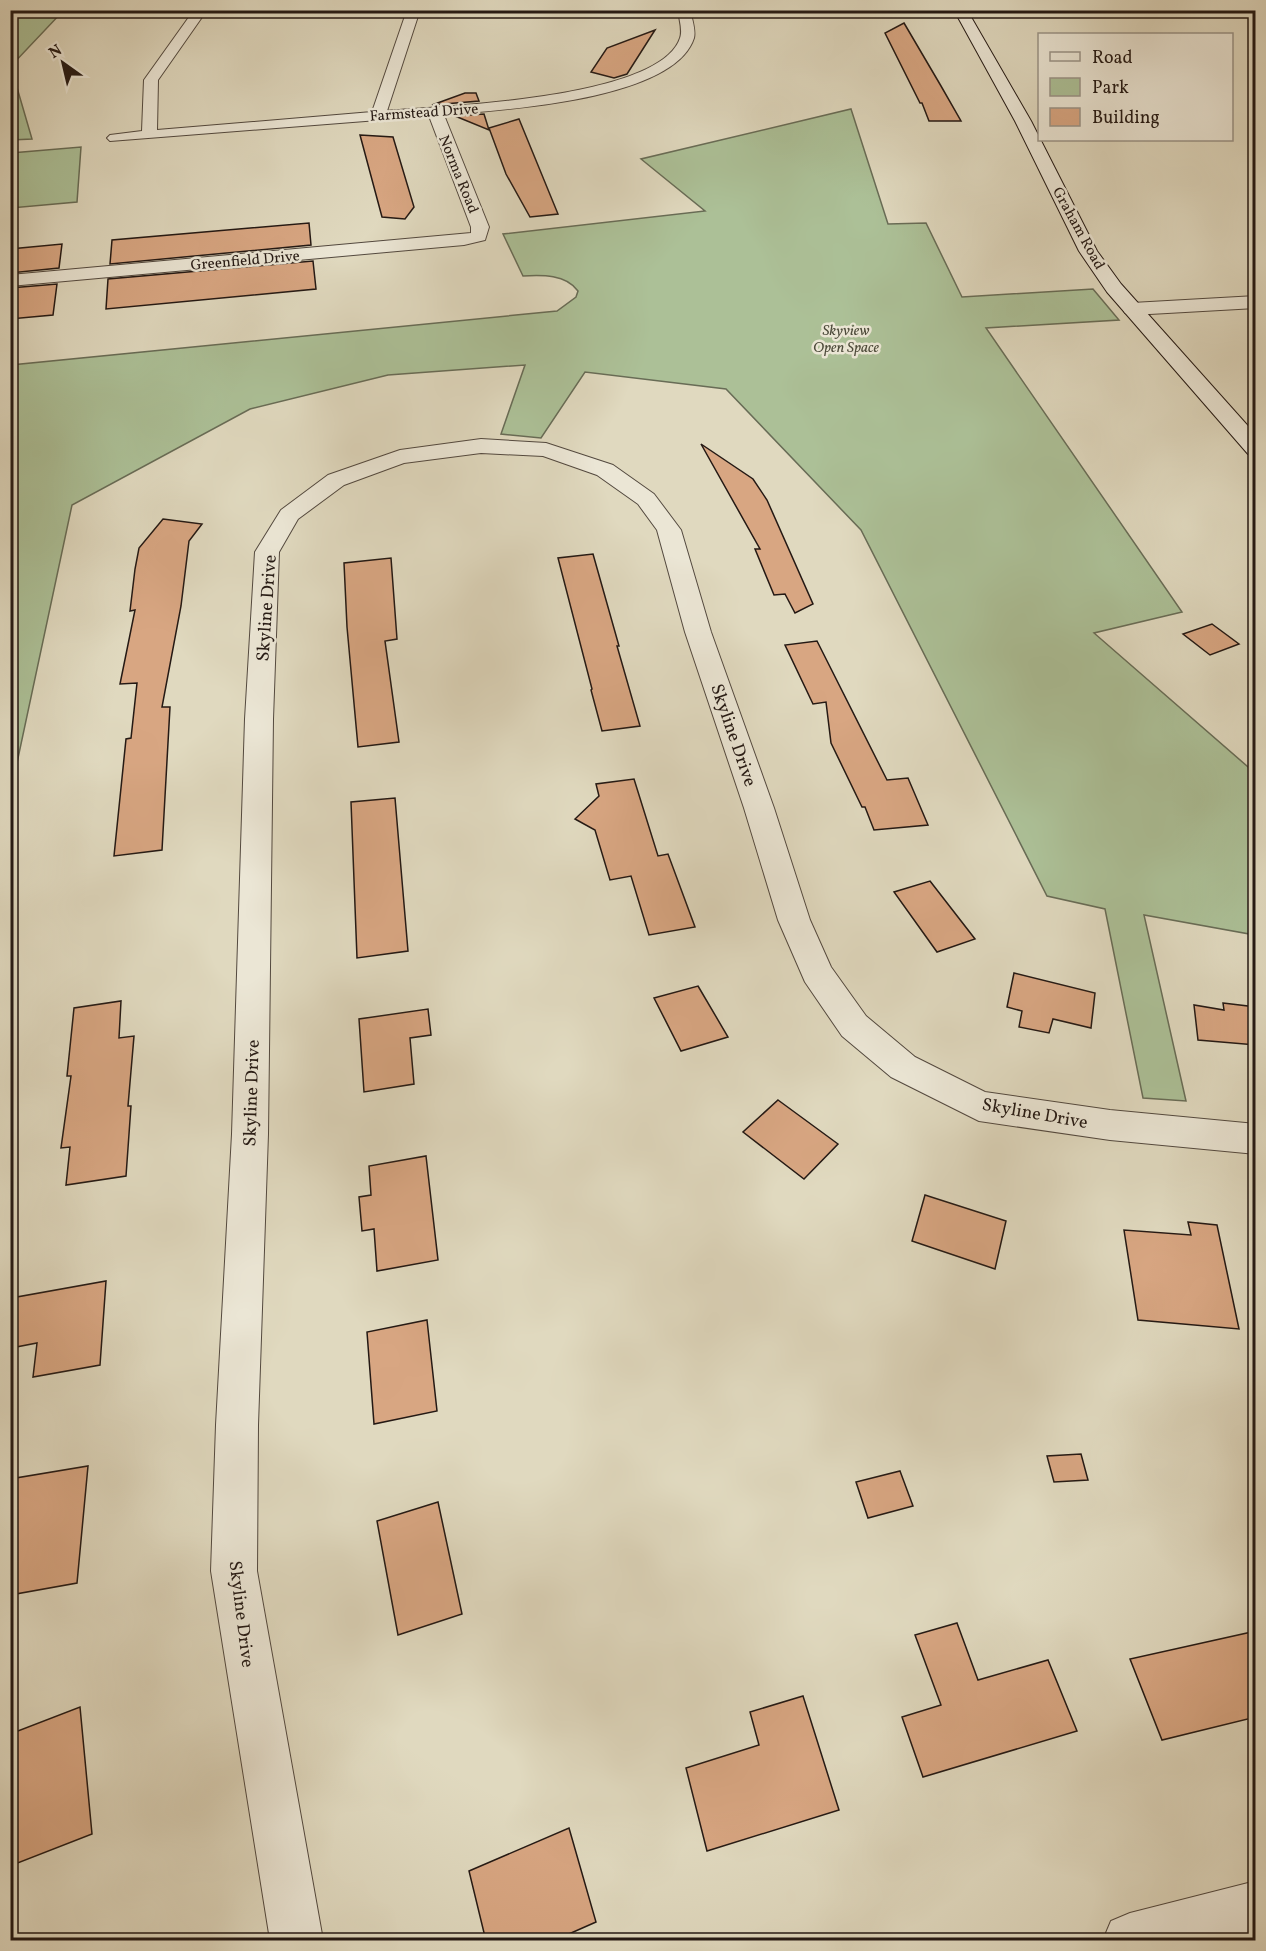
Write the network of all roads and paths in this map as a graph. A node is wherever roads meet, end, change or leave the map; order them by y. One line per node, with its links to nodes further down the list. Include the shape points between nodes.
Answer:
1 (201, 10): 7 (street, via 151,80)
2 (414, 10): 6 (street)
3 (684, 10): 5 (street, Farmstead Drive, via 687,37 677,54 654,70 565,98)
4 (960, 10): 12 (street, Graham Road, via 1023,121 1088,251)
5 (435, 112): 6 (street, Farmstead Drive); 9 (street, Norma Road, via 480,227)
6 (378, 116): 7 (street, Farmstead Drive)
7 (149, 135): 8 (street, Farmstead Drive)
8 (116, 138)
9 (479, 236): 10 (street, Greenfield Drive)
10 (10, 281)
11 (1256, 302): 12 (street)
12 (1132, 309): 13 (street, Graham Road)
13 (1256, 449)
14 (1256, 1139): 16 (street, Skyline Drive, via 1110,1125 979,1106 903,1067 854,1026 817,973 794,920 698,632 669,530 646,499 605,470 546,450 481,446 400,457 336,480 289,515 267,552 234,1571)
15 (1256, 1907): 17 (street)
16 (296, 1941)
17 (1130, 1941)

